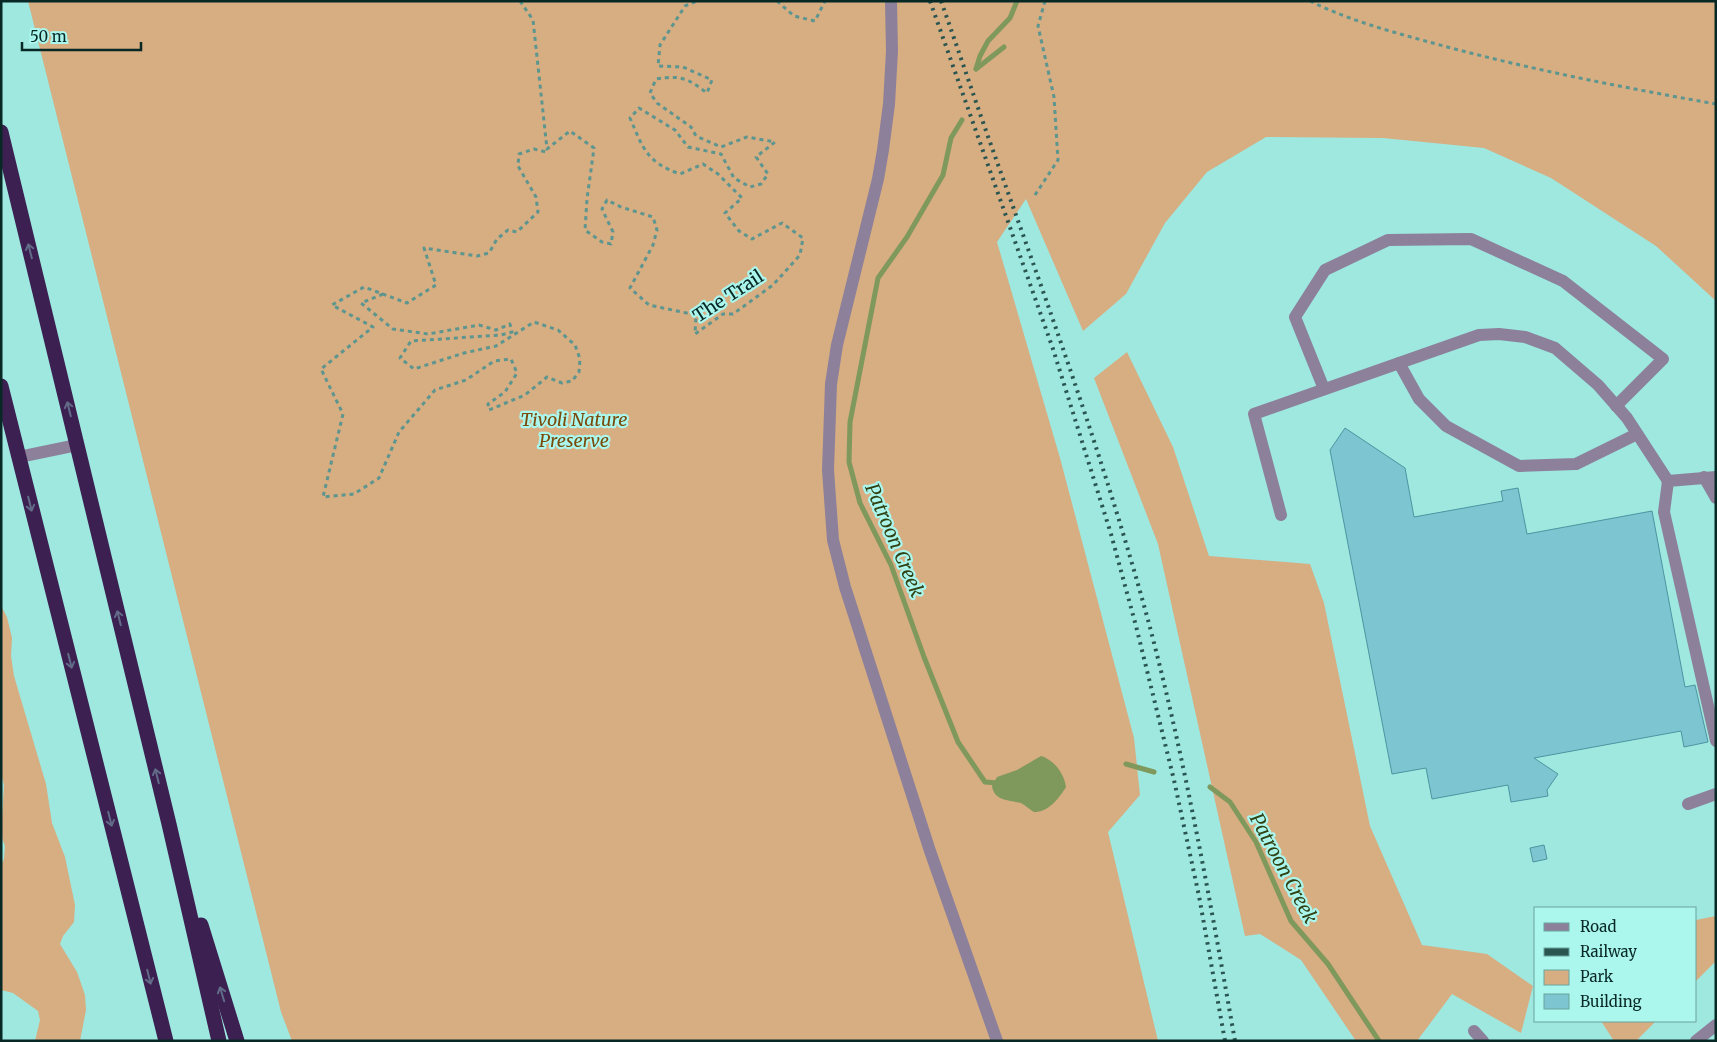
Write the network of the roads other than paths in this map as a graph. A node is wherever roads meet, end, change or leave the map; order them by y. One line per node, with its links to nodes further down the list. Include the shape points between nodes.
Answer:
1 (891, 1): 22 (lane, via 892,51 882,157 831,384 828,470 832,531 859,633 930,851)
2 (1, 132): 8 (highway, one-way to 2)
3 (1400, 363): 5 (lane); 6 (lane, via 1479,335 1525,338 1554,348 1598,385); 7 (lane, via 1419,399 1446,426 1519,466 1576,464)
4 (1, 386): 9 (highway)
5 (1324, 389): 6 (lane, via 1295,317 1325,270 1388,240 1471,239 1563,281 1663,359); 13 (lane, via 1254,414)
6 (1616, 406): 7 (lane)
7 (1638, 434): 11 (lane)
8 (77, 445): 9 (lane); 17 (highway, one-way to 8)
9 (18, 457): 19 (highway, one-way to 19)
10 (1710, 477): 11 (lane); 12 (lane)
11 (1668, 481): 14 (lane, via 1664,512)
12 (1716, 498)
13 (1280, 515)
14 (1716, 741)
15 (1716, 794): 16 (lane)
16 (1688, 804)
17 (168, 824): 20 (highway); 21 (highway, one-way to 17)
18 (1716, 1025): 23 (lane)
19 (166, 1041)
20 (219, 1041)
21 (237, 1041)
22 (997, 1041)
23 (1696, 1041)

